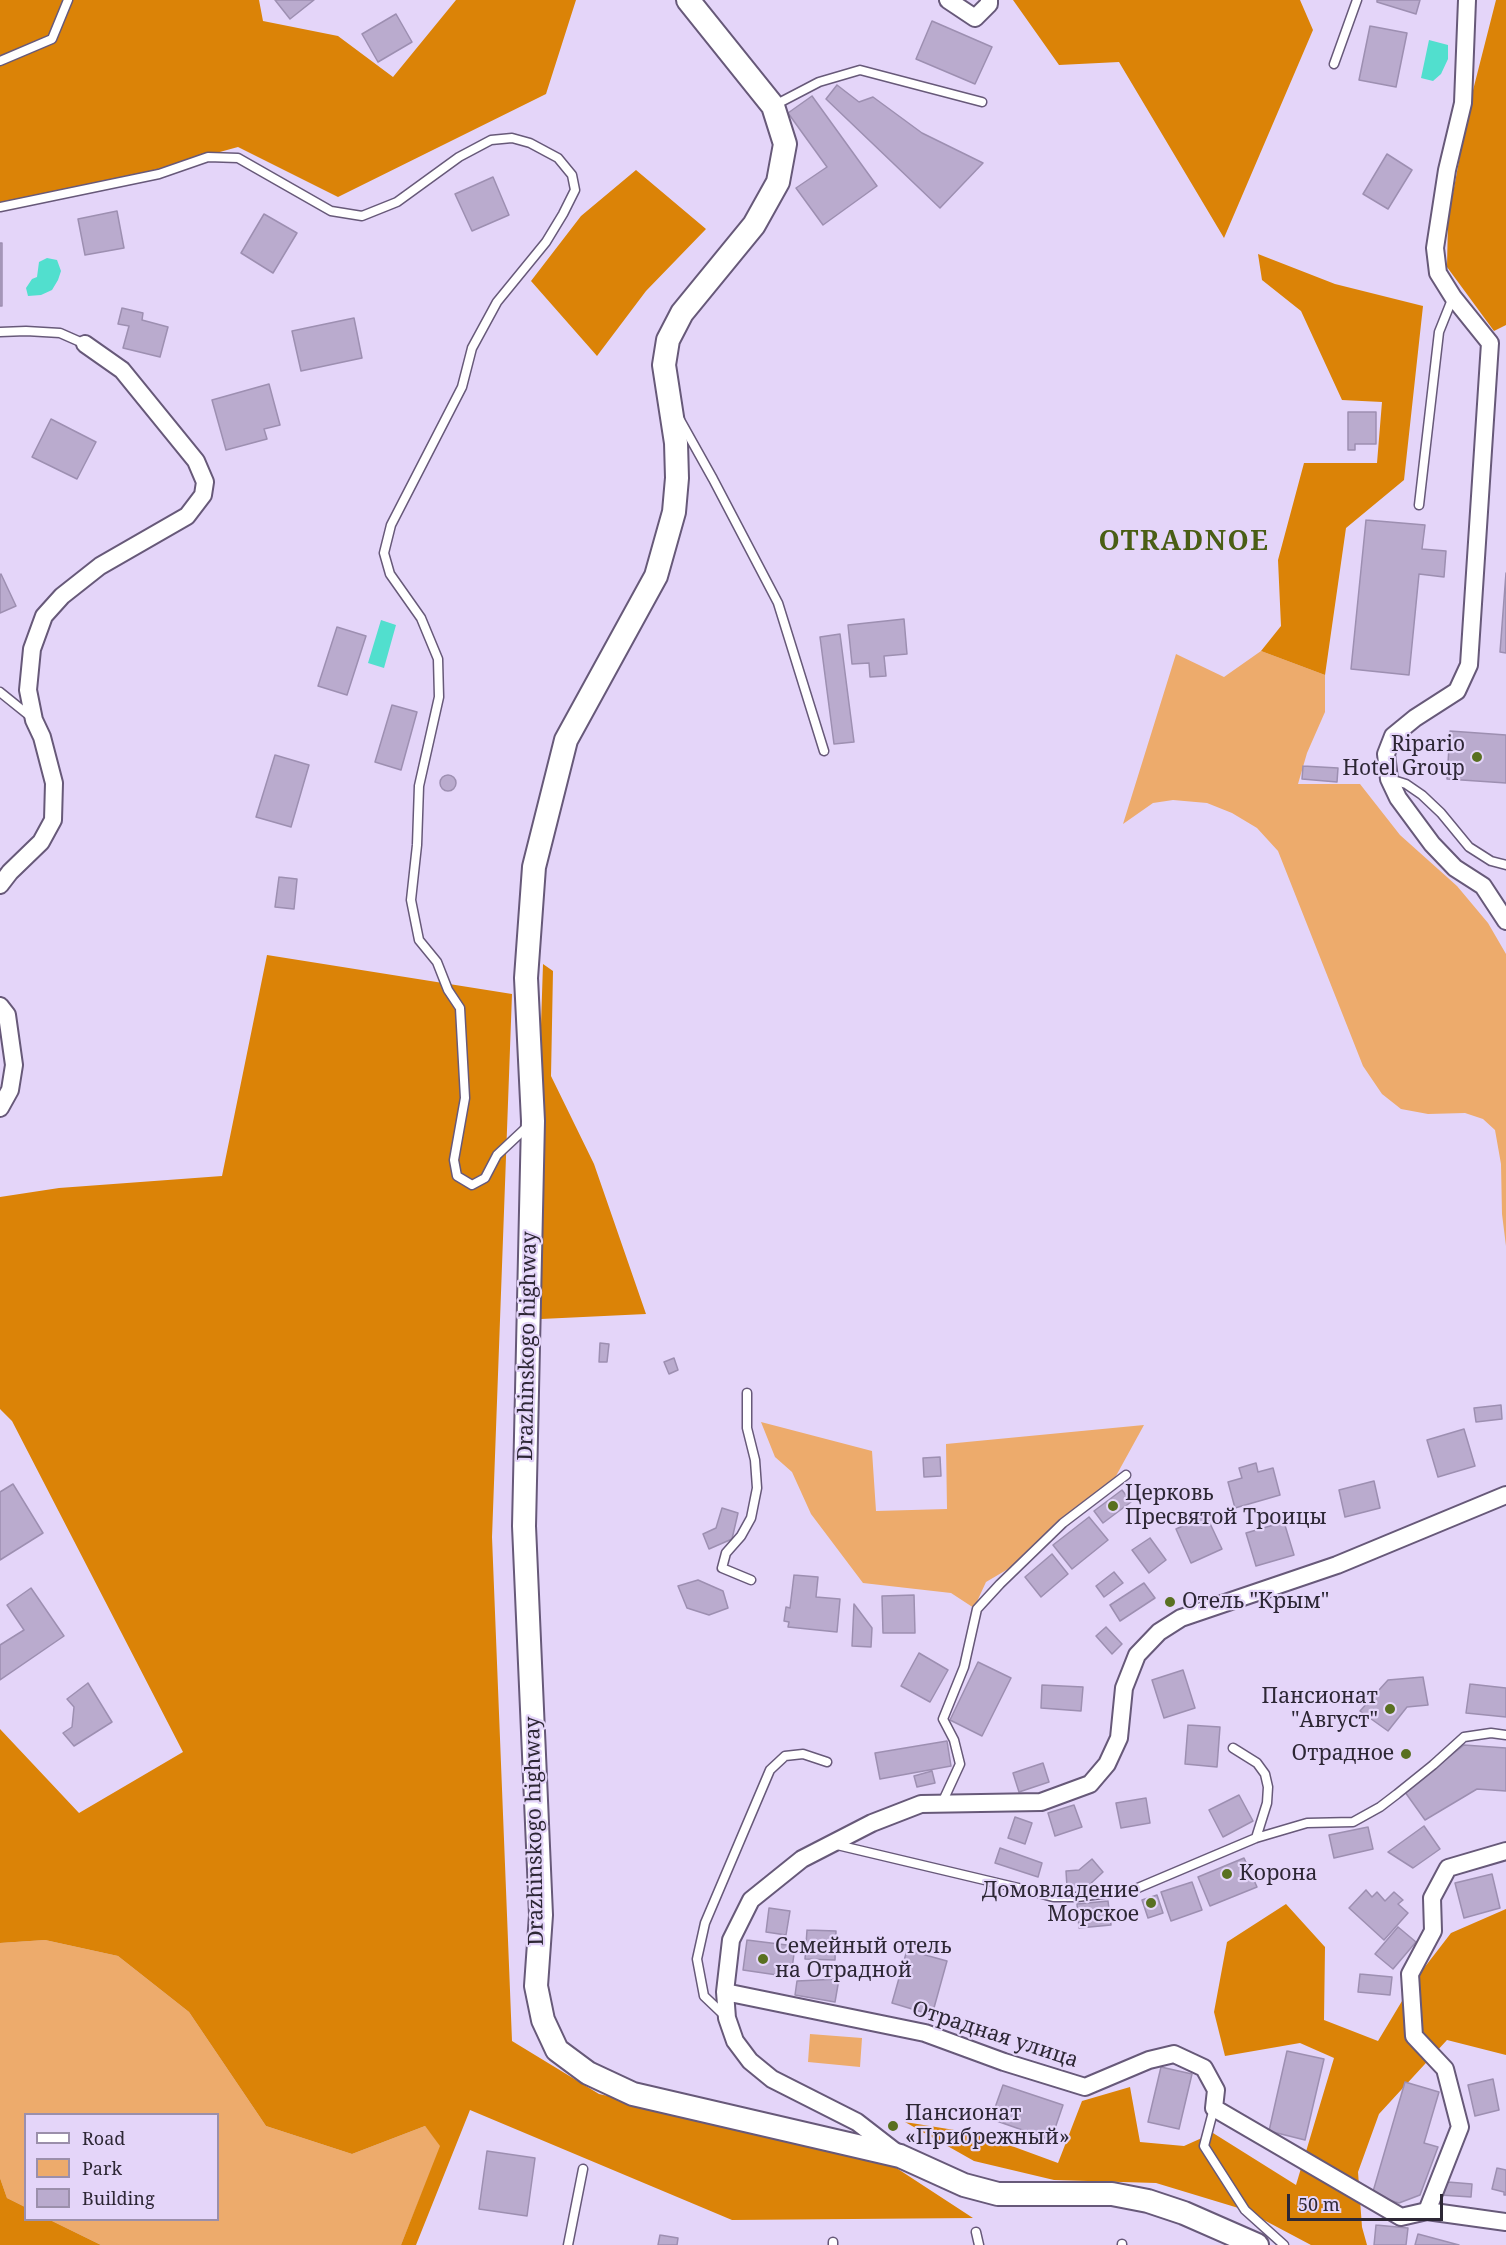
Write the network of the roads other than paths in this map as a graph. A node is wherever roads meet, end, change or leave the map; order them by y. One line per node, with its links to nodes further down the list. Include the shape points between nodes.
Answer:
1 (69, 0): 7 (lane, via 52,39)
2 (688, 0): 10 (main road, Drazhinskogo highway)
3 (948, 0): 4 (street, via 975,18)
4 (989, 0)
5 (1357, 0): 8 (lane)
6 (1467, 0): 12 (street, via 1463,103 1447,170 1435,248 1438,273)
7 (0, 62)
8 (1334, 64)
9 (982, 102): 10 (lane, via 860,70 819,82)
10 (773, 106): 15 (main road, Drazhinskogo highway, via 785,144 778,182 754,225 682,313 668,340 664,365)
11 (0, 207): 26 (lane, via 159,174 208,157 238,158 331,211 363,216 398,202 459,157 491,140 512,138 530,142 558,158 572,175 575,190 563,214 546,242 497,302 472,348 462,387 391,525 384,554 390,574 421,618 438,658 438,697 419,786 411,900 419,940 436,962 459,1008 465,1098 454,1160 457,1176 472,1185 485,1178 497,1155)
12 (1453, 297): 16 (lane, via 1439,332); 20 (street, via 1490,343 1468,665 1457,692 1393,736 1386,754)
13 (0, 332): 14 (lane, via 60,333)
14 (85, 344): 18 (street, via 122,370 196,461 205,482 203,495 187,516 100,566 44,616 32,649 28,690)
15 (671, 405): 19 (lane, via 778,603); 26 (main road, Drazhinskogo highway, via 676,466 674,512 656,576 566,740 534,867 526,978)
16 (1419, 505)
17 (0, 692): 18 (lane)
18 (34, 720): 22 (street, via 54,783 53,820 41,842)
19 (824, 751)
20 (1389, 779): 21 (lane, via 1422,795 1469,847); 23 (street, via 1432,844 1455,868 1483,886)
21 (1506, 865)
22 (0, 885)
23 (1506, 921)
24 (0, 1006): 25 (street, via 7,1015 14,1065 10,1090)
25 (0, 1108)
26 (533, 1121): 41 (main road, Drazhinskogo highway, via 524,1526 541,1915 536,1986 543,2020 557,2050 588,2073 633,2094)
27 (747, 1393): 30 (lane, via 747,1428 757,1488 751,1518 726,1553 722,1568)
28 (1126, 1475): 34 (lane, via 1063,1523 977,1609 964,1668 943,1719 960,1764)
29 (1506, 1495): 34 (street, via 1337,1566 1181,1618 1159,1632 1137,1655 1124,1688 1119,1738 1107,1764 1090,1784 1041,1802)
30 (752, 1580)
31 (1506, 1735): 35 (lane, via 1464,1737 1397,1794 1353,1822 1306,1823)
32 (1233, 1748): 35 (lane, via 1265,1774 1267,1803)
33 (827, 1762): 39 (lane, via 803,1754 785,1756 770,1770 705,1923 697,1959 704,1996)
34 (942, 1803): 36 (street, via 921,1804)
35 (1256, 1838): 36 (lane, via 1133,1890 1077,1897 1053,1897)
36 (831, 1844): 38 (street, via 802,1859 751,1900 731,1940)
37 (1506, 1851): 43 (street, via 1448,1868 1432,1898 1433,1931 1410,1974 1414,2036 1445,2069 1460,2127)
38 (725, 1992): 39 (street); 40 (street, Отрадная улица, via 925,2032 1004,2062 1084,2086 1174,2054 1204,2068 1216,2090)
39 (727, 2018): 41 (street, via 735,2042 772,2079 857,2122)
40 (1214, 2108): 43 (street, via 1401,2217); 51 (lane, via 1204,2146 1245,2210)
41 (900, 2156): 44 (main road, Drazhinskogo highway, via 964,2185 998,2194 1112,2193)
42 (583, 2169): 47 (lane)
43 (1427, 2211): 45 (street)
44 (1184, 2212): 49 (street); 50 (main road, Drazhinskogo highway)
45 (1506, 2222)
46 (976, 2232): 48 (lane)
47 (568, 2245)
48 (979, 2245)
49 (1237, 2245)
50 (1257, 2245)
51 (1284, 2245)

